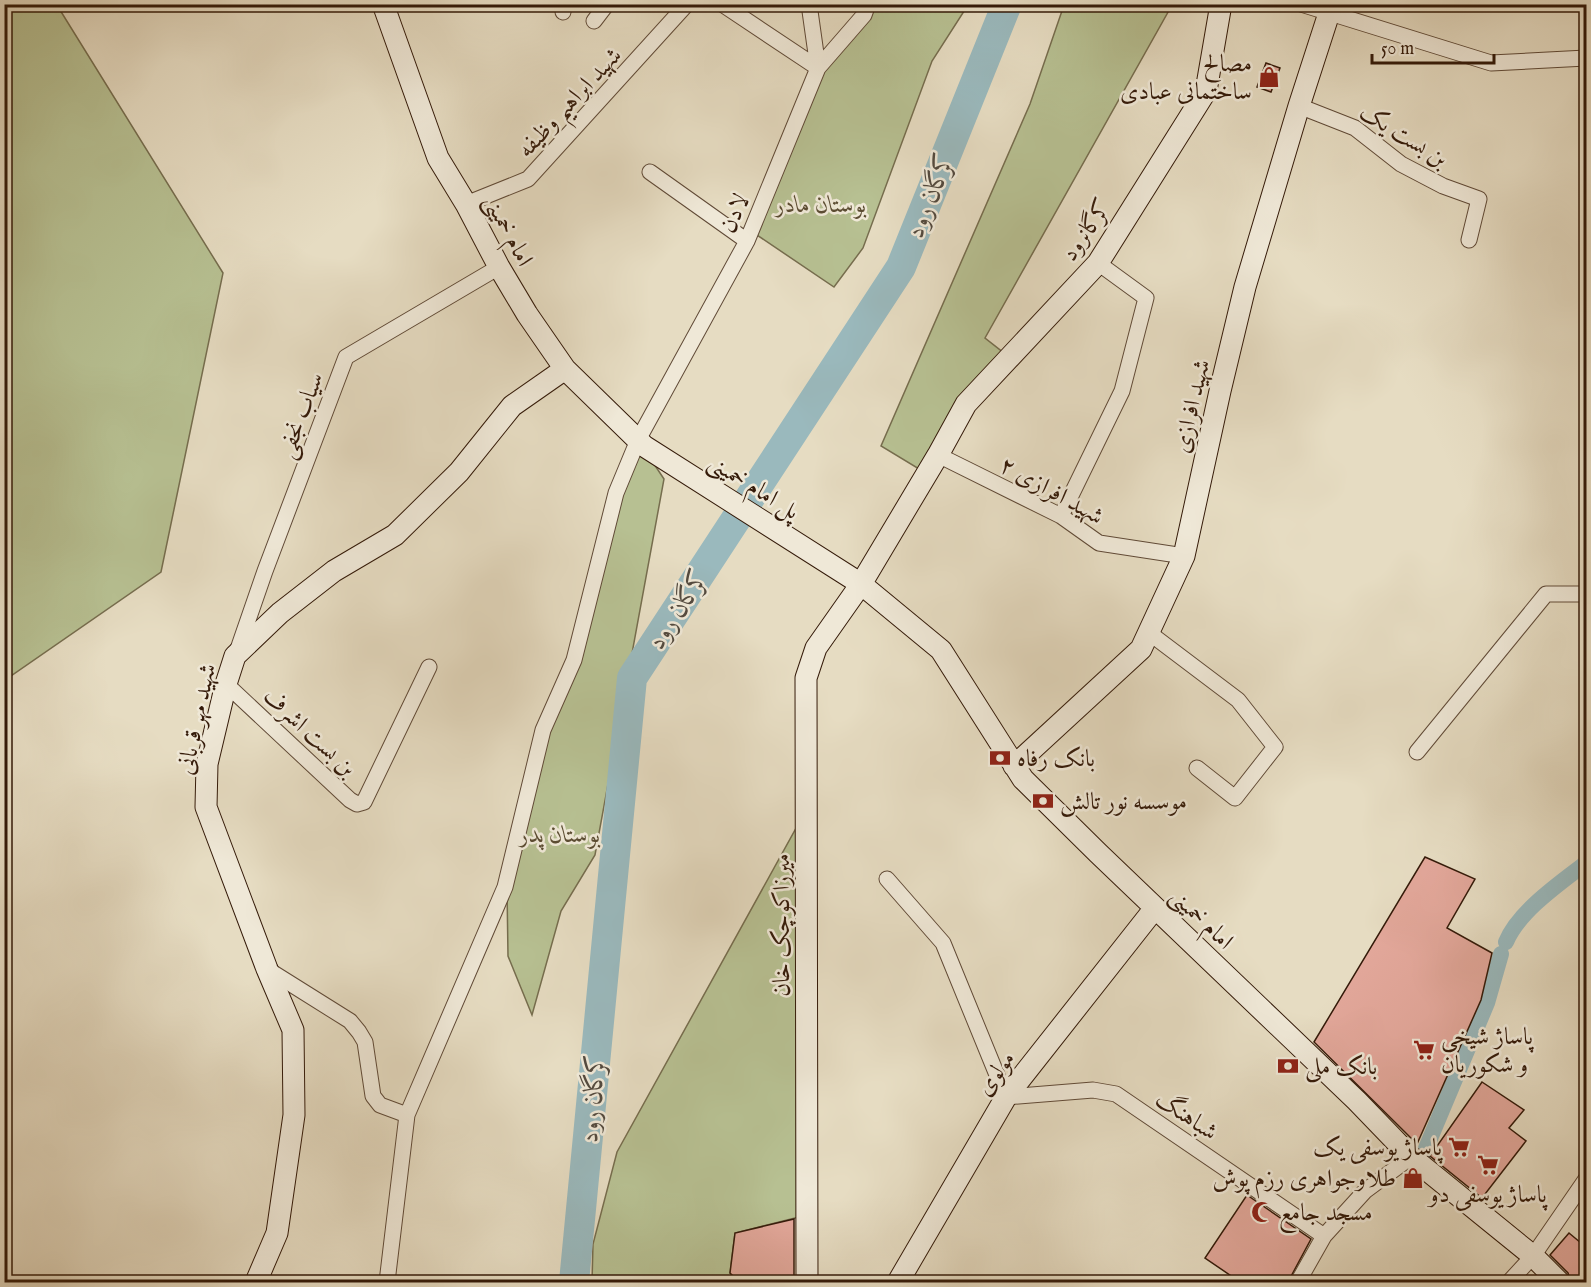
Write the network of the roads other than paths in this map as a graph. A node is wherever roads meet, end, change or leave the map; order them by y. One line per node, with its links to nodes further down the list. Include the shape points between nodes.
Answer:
1 (383, 4): 15 (street, امام خمینی, via 438,158)
2 (607, 4): 10 (street)
3 (687, 4): 15 (street, شهید ابراهیم وظیفه, via 528,179)
4 (722, 4): 12 (street)
5 (809, 4): 12 (street)
6 (868, 4): 12 (street, لادن, via 864,15)
7 (1221, 4): 18 (street, کرگانرود, via 1206,91)
8 (1301, 4): 9 (street)
9 (1331, 9): 11 (street, via 1491,63); 13 (street, شهید افرازی)
10 (594, 21)
11 (1587, 58)
12 (818, 68): 17 (street, لادن)
13 (1299, 106): 16 (street, بن بست یک, via 1355,128 1401,164 1479,199); 24 (street, شهید افرازی, via 1245,288)
14 (650, 172): 17 (street)
15 (466, 204): 19 (street, امام خمینی)
16 (1469, 240)
17 (747, 242): 21 (street, لادن)
18 (1098, 263): 22 (street, کرگانرود, via 966,404); 23 (street, via 1146,298 1122,391)
19 (499, 267): 20 (street, امام خمینی); 29 (street, سیاب نجفی, via 346,357)
20 (565, 369): 21 (street, امام خمینی); 29 (street, شهید مهر قربانی, via 512,406 459,472 395,535 334,571)
21 (641, 443): 25 (street, پل امام خمینی); 39 (street, لادن, via 616,493 574,660 543,730 505,887)
22 (938, 455): 23 (street, شهید افرازی ۲); 26 (street, کرگانرود)
23 (1060, 516): 24 (street, شهید افرازی ۲, via 1099,543)
24 (1184, 556): 28 (street, شهید افرازی)
25 (838, 568): 26 (street, امام خمینی)
26 (861, 584): 33 (street, امام خمینی, via 941,650); 46 (street, میرزاکوچک خان, via 816,648 806,678)
27 (1587, 594): 32 (street, via 1546,594)
28 (1148, 632): 33 (street, شهید افرازی, via 1141,649); 34 (street, via 1238,700 1275,747 1234,798)
29 (235, 656): 31 (street, شهید مهر قربانی)
30 (429, 668): 31 (street, بن بست اشرف, via 364,802 357,804)
31 (225, 684): 37 (street, شهید مهر قربانی, via 207,764 206,807)
32 (1417, 752)
33 (1014, 766): 36 (street, امام خمینی)
34 (1197, 768)
35 (887, 879): 38 (street, via 944,943)
36 (1155, 908): 38 (street, مولوی); 40 (street, امام خمینی)
37 (267, 969): 39 (street, via 350,1021 365,1042 373,1096 381,1105); 44 (street, شهید مهر قربانی, via 293,1030 294,1115 277,1233)
38 (1006, 1097): 42 (street, شباهنگ, via 1093,1090 1116,1094); 47 (street, مولوی)
39 (407, 1115): 45 (street, لادن)
40 (1411, 1157): 42 (street, via 1365,1191); 43 (street, امام خمینی)
41 (1587, 1179): 43 (street)
42 (1324, 1236): 48 (street)
43 (1533, 1256): 49 (street); 50 (street, امام خمینی)
44 (256, 1282)
45 (387, 1282)
46 (807, 1282)
47 (898, 1282)
48 (1298, 1282)
49 (1509, 1282)
50 (1559, 1282)

